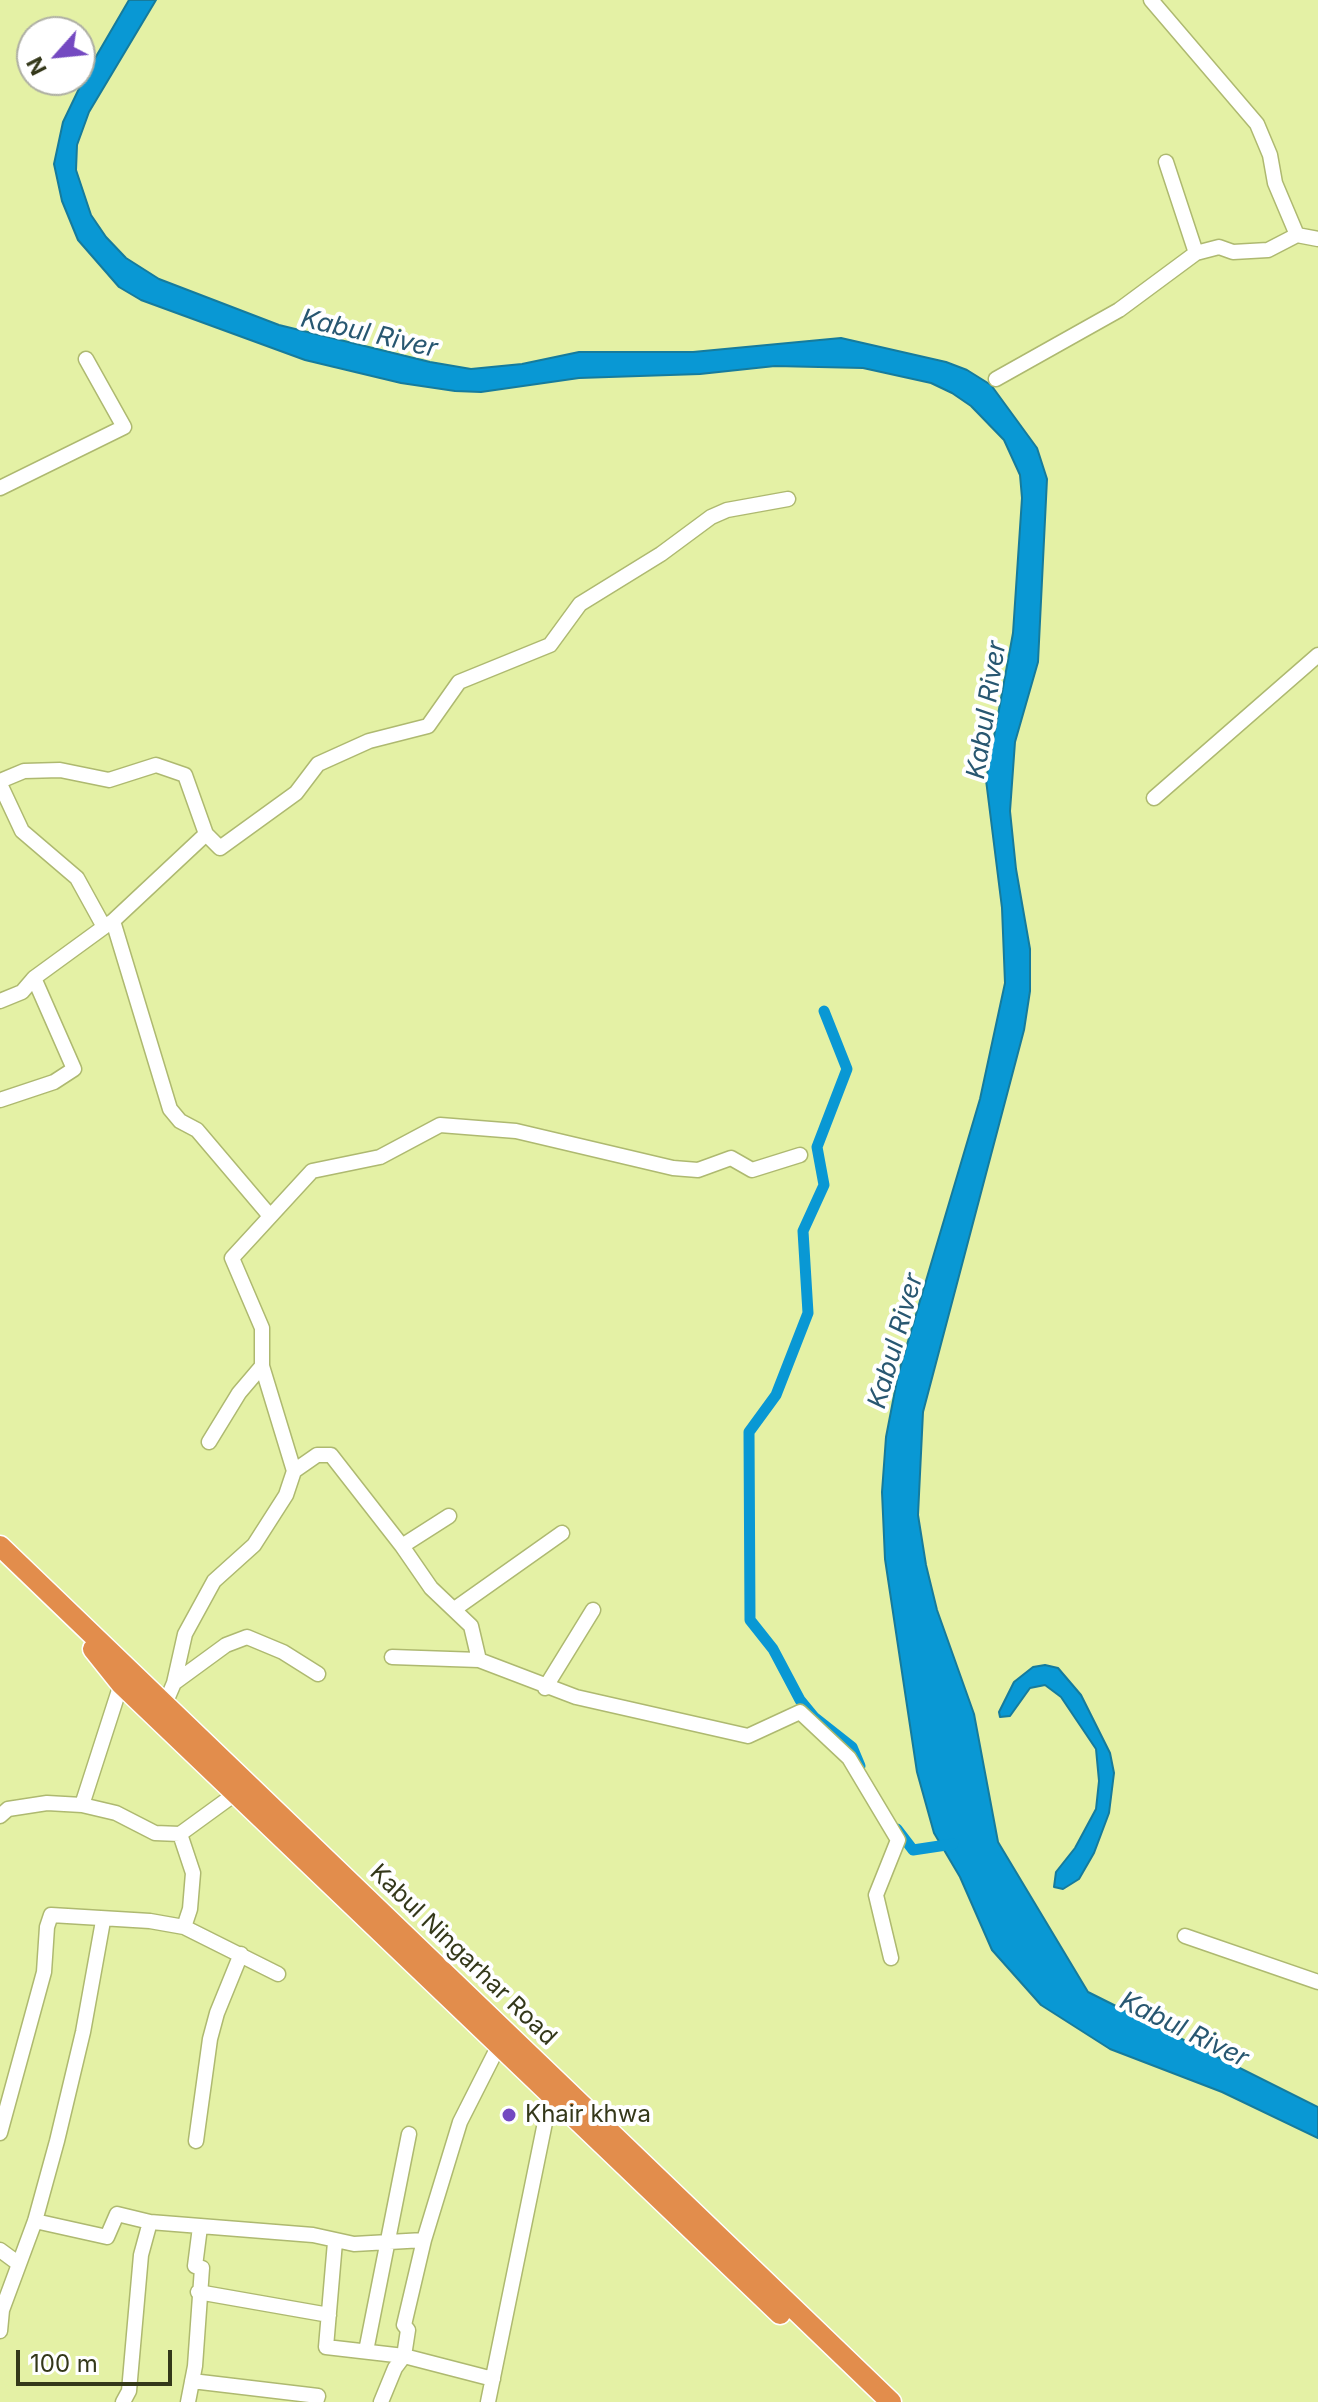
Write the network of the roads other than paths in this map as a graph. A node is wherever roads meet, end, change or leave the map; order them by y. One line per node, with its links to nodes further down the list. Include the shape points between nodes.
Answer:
1 (1151, 0): 3 (street, via 1257,124)
2 (1166, 162): 5 (street)
3 (1297, 235): 4 (street); 5 (street, via 1268,250 1233,252 1219,247)
4 (1318, 239)
5 (1196, 253): 7 (street, via 1137,299)
6 (86, 359): 8 (street, via 124,427)
7 (996, 379)
8 (0, 488)
9 (788, 499): 13 (street, via 711,517 580,604 550,645 459,682 428,726 369,741 318,764 296,793 220,848)
10 (1318, 655): 12 (street)
11 (0, 782): 13 (street, via 24,771 60,770 109,780 156,765 185,775); 14 (street, via 22,831 77,878)
12 (1154, 798)
13 (206, 834): 14 (street)
14 (109, 924): 15 (street); 19 (street, via 170,1109 197,1130)
15 (34, 978): 16 (street, via 22,992); 17 (street, via 74,1069 54,1082)
16 (0, 1001)
17 (0, 1100)
18 (800, 1155): 19 (street, via 752,1170 731,1158 698,1170 673,1168 516,1131 440,1125 380,1157 312,1171)
19 (270, 1216): 20 (street, via 232,1258 262,1328)
20 (262, 1366): 21 (street); 22 (street)
21 (209, 1442)
22 (294, 1471): 26 (street, via 317,1455 331,1455); 33 (street, via 286,1495 254,1545 214,1581 185,1634)
23 (449, 1516): 26 (street)
24 (562, 1533): 28 (street)
25 (0, 1546): 36 (highway, Kabul Ningarhar Road)
26 (402, 1546): 28 (street, via 431,1588)
27 (0, 1561): 34 (highway, Kabul Ningarhar Road, via 93,1649)
28 (456, 1608): 31 (street, via 471,1626)
29 (593, 1610): 35 (street)
30 (392, 1657): 31 (street)
31 (479, 1660): 35 (street)
32 (318, 1674): 33 (street, via 247,1637 226,1645)
33 (174, 1683): 36 (street)
34 (121, 1684): 37 (highway, Kabul Ningarhar Road); 38 (street)
35 (545, 1688): 45 (street, via 748,1736 800,1712 849,1758 898,1840 876,1895)
36 (165, 1704): 75 (highway, Kabul Ningarhar Road)
37 (235, 1794): 40 (street); 48 (highway, Kabul Ningarhar Road)
38 (82, 1805): 39 (street, via 47,1803 8,1809); 40 (street, via 116,1813 155,1833)
39 (0, 1816)
40 (180, 1834): 42 (street, via 193,1873)
41 (103, 1921): 42 (street); 50 (street, via 51,1915 44,1972); 53 (street, via 83,2032)
42 (184, 1927): 44 (street)
43 (1185, 1936): 47 (street)
44 (241, 1954): 46 (street); 52 (street, via 210,2039)
45 (891, 1958)
46 (278, 1974)
47 (1318, 1982)
48 (498, 2047): 49 (highway, Kabul Ningarhar Road); 56 (street, via 460,2122)
49 (550, 2098): 67 (street); 74 (highway, Kabul Ningarhar Road)
50 (0, 2133)
51 (409, 2134): 57 (street)
52 (196, 2141)
53 (35, 2221): 54 (street, via 107,2237 117,2214); 60 (street)
54 (150, 2222): 55 (street); 69 (street, via 141,2255 129,2391)
55 (200, 2227): 58 (street, via 313,2235); 61 (street)
56 (424, 2240): 57 (street); 66 (street, via 404,2325)
57 (386, 2241): 58 (street); 65 (street)
58 (335, 2242): 63 (street)
59 (0, 2250): 60 (street)
60 (19, 2264): 62 (street)
61 (198, 2292): 63 (street); 68 (street)
62 (1, 2309): 64 (street)
63 (329, 2315): 65 (street, via 326,2347)
64 (0, 2331)
65 (366, 2351): 66 (street)
66 (404, 2356): 67 (street); 72 (street)
67 (493, 2379): 73 (street)
68 (192, 2381): 70 (street); 71 (street, via 318,2396)
69 (123, 2402)
70 (188, 2402)
71 (316, 2402)
72 (381, 2402)
73 (488, 2402)
74 (872, 2402)
75 (891, 2402)

